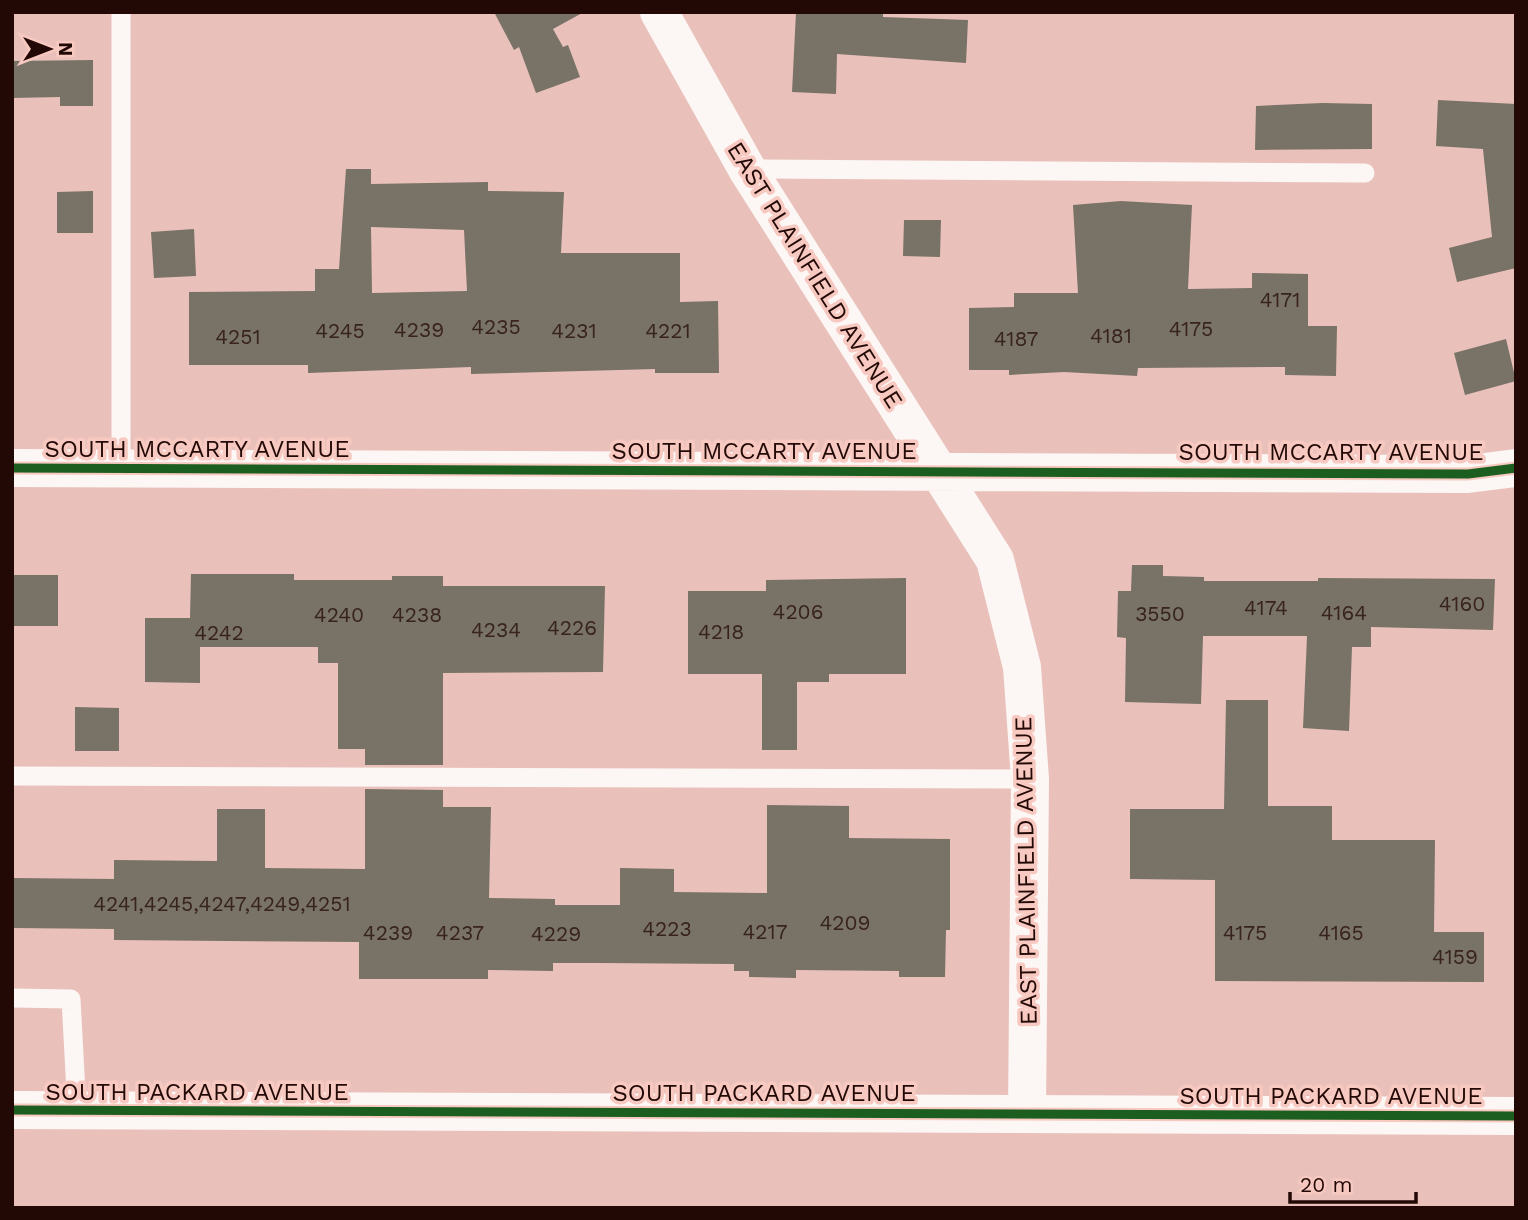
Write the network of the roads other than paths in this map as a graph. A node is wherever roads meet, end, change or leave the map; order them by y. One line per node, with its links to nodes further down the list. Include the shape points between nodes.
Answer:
1 (121, 12): 6 (lane)
2 (659, 12): 3 (street, EAST PLAINFIELD AVENUE)
3 (747, 169): 4 (lane); 8 (street, EAST PLAINFIELD AVENUE)
4 (1365, 173)
5 (12, 468): 6 (street, SOUTH MCCARTY AVENUE)
6 (121, 468): 8 (street, SOUTH MCCARTY AVENUE)
7 (1516, 468): 8 (street, SOUTH MCCARTY AVENUE, via 1468,474)
8 (939, 471): 10 (street, EAST PLAINFIELD AVENUE, via 995,560 1022,667)
9 (12, 776): 10 (lane)
10 (1030, 779): 14 (street, EAST PLAINFIELD AVENUE)
11 (12, 998): 13 (lane, via 71,999)
12 (12, 1110): 13 (street, SOUTH PACKARD AVENUE)
13 (77, 1111): 14 (street, SOUTH PACKARD AVENUE)
14 (1027, 1114): 15 (street, SOUTH PACKARD AVENUE)
15 (1516, 1116)

